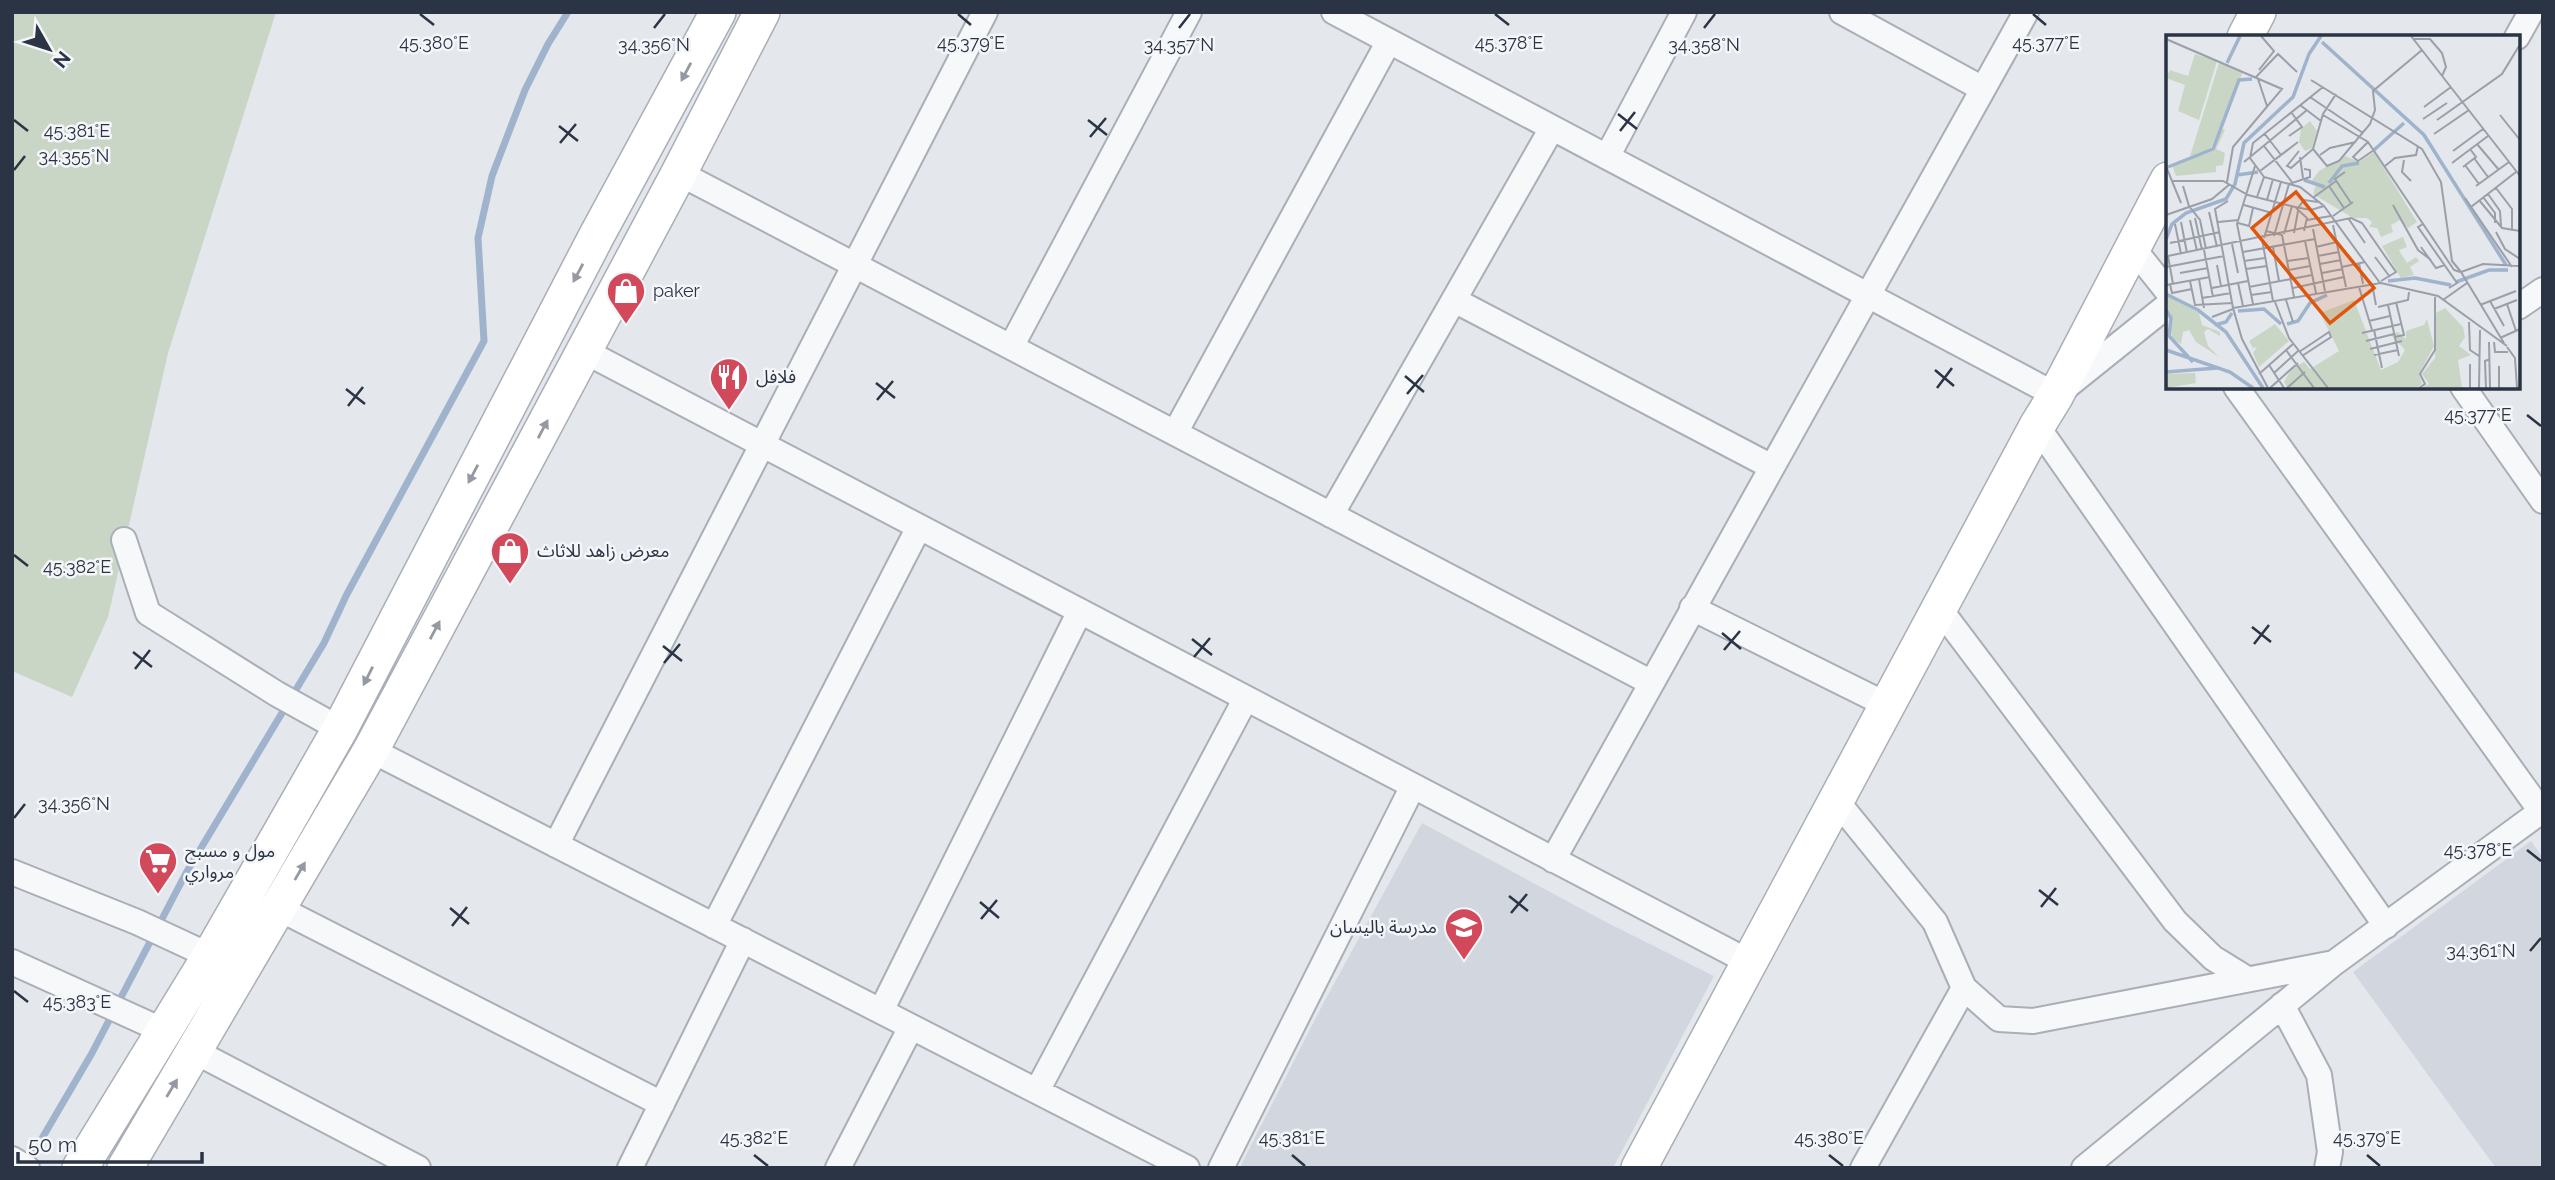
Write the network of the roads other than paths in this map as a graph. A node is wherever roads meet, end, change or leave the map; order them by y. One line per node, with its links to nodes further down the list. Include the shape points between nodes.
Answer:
1 (718, 12): 40 (main road, one-way to 40)
2 (762, 12): 17 (main road)
3 (985, 12): 20 (street)
4 (1189, 12): 27 (street)
5 (1334, 12): 13 (street)
6 (1684, 12): 16 (street)
7 (1842, 12): 14 (street)
8 (2026, 12): 14 (street)
9 (2258, 12): 11 (main road)
10 (2531, 12): 12 (street)
11 (2246, 35)
12 (2519, 35)
13 (1389, 41): 15 (street); 33 (street)
14 (1983, 89): 23 (street)
15 (1552, 128): 16 (street); 24 (street)
16 (1606, 157): 23 (street)
17 (679, 173): 20 (street); 28 (main road)
18 (2166, 184): 19 (main road)
19 (2132, 247): 21 (street); 31 (main road)
20 (855, 265): 27 (street); 34 (street)
21 (2166, 290)
22 (2543, 290): 25 (street)
23 (1867, 296): 31 (street); 35 (street)
24 (1454, 300): 35 (street); 37 (street)
25 (2520, 306)
26 (2166, 307): 31 (street)
27 (1011, 347): 33 (street)
28 (584, 351): 34 (street); 41 (main road, one-way to 28)
29 (2237, 388): 52 (street)
30 (2464, 388): 36 (street)
31 (2056, 395): 32 (main road)
32 (2037, 426): 43 (main road); 58 (street)
33 (1175, 433): 37 (street)
34 (761, 444): 38 (street); 53 (street)
35 (1772, 467): 42 (street)
36 (2543, 501)
37 (1331, 515): 45 (street)
38 (919, 527): 44 (street); 57 (street)
39 (124, 540): 48 (street, via 148,613)
40 (423, 570): 41 (main road); 48 (main road, one-way to 48)
41 (459, 585): 49 (main road, one-way to 41)
42 (1692, 608): 45 (street); 47 (street)
43 (1939, 608): 47 (main road); 64 (street, via 2175,921 2213,958)
44 (1080, 611): 46 (street); 67 (street)
45 (1650, 682): 54 (street)
46 (1246, 698): 50 (street); 71 (street)
47 (1887, 705): 51 (main road)
48 (327, 721): 60 (main road)
49 (371, 750): 53 (street); 56 (main road, one-way to 49)
50 (1413, 786): 54 (street); 81 (street)
51 (1836, 800): 62 (main road); 65 (street, via 1935,922)
52 (2542, 812): 58 (street)
53 (556, 845): 57 (street)
54 (1553, 860): 62 (street)
55 (12, 872): 60 (street)
56 (278, 908): 70 (main road); 72 (street)
57 (714, 926): 59 (street)
58 (2386, 926): 63 (street)
59 (743, 940): 67 (street); 72 (street)
60 (209, 956): 68 (main road)
61 (12, 962): 68 (street)
62 (1749, 962): 82 (main road)
63 (2334, 963): 64 (street); 66 (street)
64 (2248, 979): 65 (street, via 2033,1021 1999,1019)
65 (1964, 988): 83 (street)
66 (2282, 1005): 84 (street); 85 (street, via 2319,1075)
67 (881, 1011): 69 (street)
68 (149, 1025): 75 (main road)
69 (911, 1027): 71 (street); 79 (street)
70 (194, 1051): 76 (main road, one-way to 70); 77 (street)
71 (1037, 1091): 80 (street)
72 (662, 1104): 78 (street)
73 (12, 1159): 74 (street)
74 (27, 1168)
75 (80, 1168)
76 (125, 1168)
77 (418, 1168)
78 (630, 1168)
79 (838, 1168)
80 (1186, 1168)
81 (1221, 1168)
82 (1639, 1168)
83 (1863, 1168)
84 (2084, 1168)
85 (2328, 1168)

